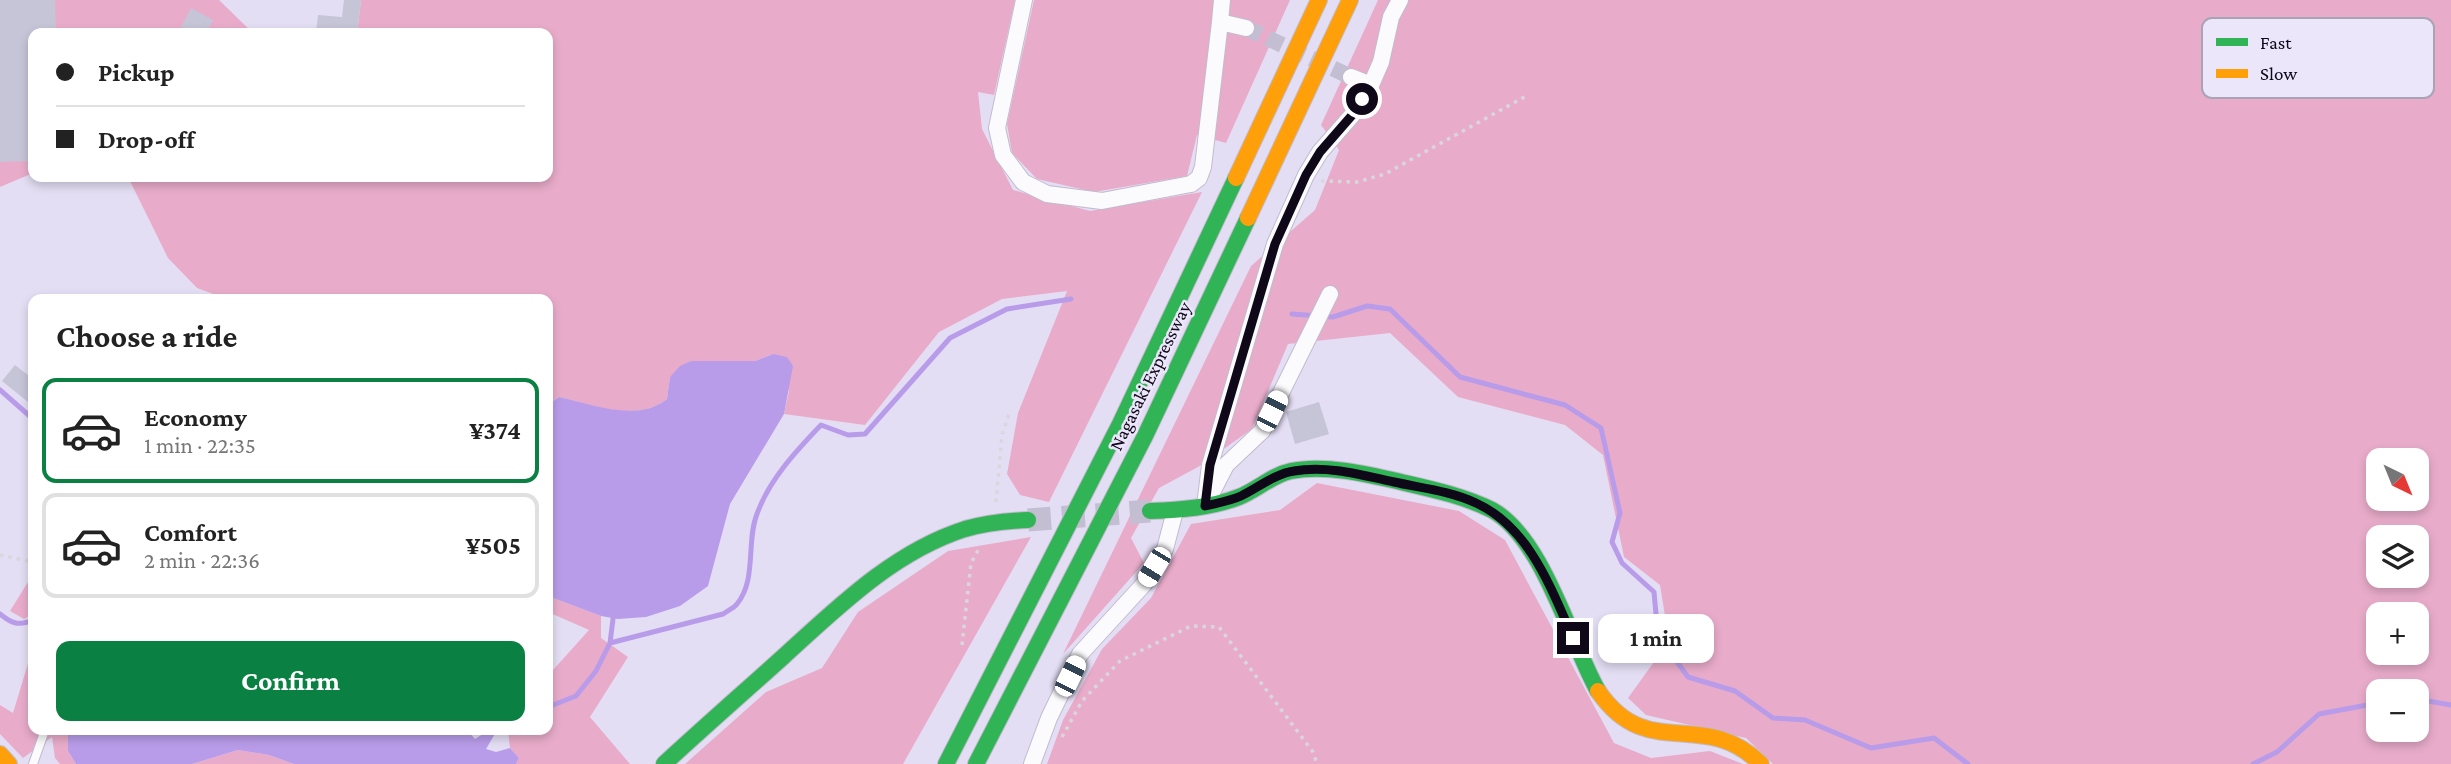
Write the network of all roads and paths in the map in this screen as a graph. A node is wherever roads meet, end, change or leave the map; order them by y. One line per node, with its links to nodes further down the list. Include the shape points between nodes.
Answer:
1 (1024, 0): 6 (street, via 997,128 1003,155 1023,182 1047,194 1102,201 1191,184 1199,178)
2 (1222, 0): 6 (street)
3 (1319, 0): 25 (main road, Nagasaki Expressway, via 1121,424)
4 (1350, 0): 26 (main road, Nagasaki Expressway, via 1145,436)
5 (1400, 0): 9 (street)
6 (1220, 22): 7 (street)
7 (1247, 28)
8 (1351, 77): 9 (street)
9 (1371, 85): 11 (street)
10 (1528, 94): 11 (path, via 1385,174 1357,182 1324,182)
11 (1306, 175): 13 (street, via 1275,244 1210,465)
12 (1330, 294): 13 (street, via 1262,431 1226,465)
13 (1205, 506): 15 (main road); 29 (main road, via 1293,471 1318,469 1475,502 1512,526 1528,547 1595,687 1621,723 1646,739 1732,743)
14 (1150, 511): 15 (main road)
15 (1174, 511): 27 (street, via 1165,550 1144,584 1080,654)
16 (1028, 520): 24 (main road, via 965,530 906,558 855,593)
17 (0, 555): 18 (path)
18 (28, 561)
19 (44, 735): 23 (lane)
20 (1060, 741): 28 (path, via 1082,701 1120,661 1191,626 1219,627 1313,752)
21 (0, 754): 22 (main road)
22 (9, 764)
23 (33, 764)
24 (664, 764)
25 (946, 764)
26 (976, 764)
27 (1032, 764)
28 (1317, 764)
29 (1762, 764)

